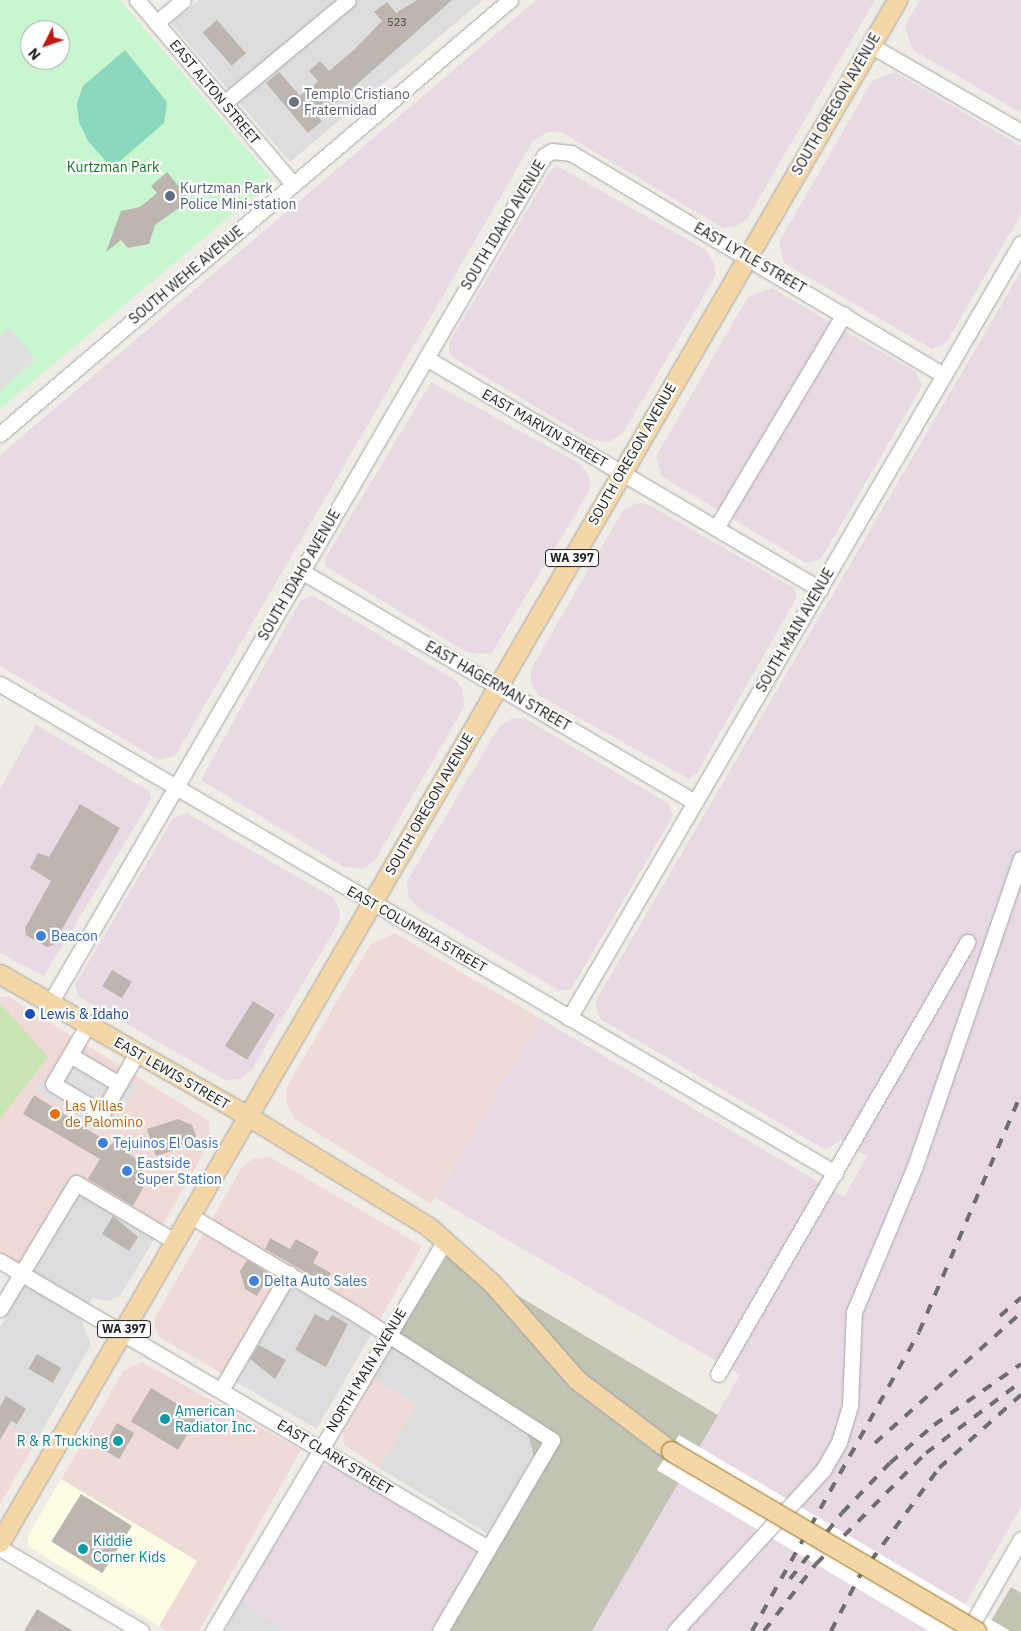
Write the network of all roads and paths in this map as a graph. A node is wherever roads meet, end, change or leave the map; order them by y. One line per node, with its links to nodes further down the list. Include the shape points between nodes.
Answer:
1 (137, 0): 6 (street, EAST ALTON STREET)
2 (183, 0): 6 (street)
3 (348, 0): 8 (street)
4 (510, 0): 11 (street, SOUTH WEHE AVENUE)
5 (896, 0): 7 (main road, SOUTH OREGON AVENUE / WA 397)
6 (156, 23): 8 (street, EAST ALTON STREET)
7 (870, 45): 9 (street); 13 (main road, SOUTH OREGON AVENUE / WA 397)
8 (224, 103): 11 (street, EAST ALTON STREET)
9 (1021, 132)
10 (552, 151): 13 (street, EAST LYTLE STREET, via 571,153); 15 (street, SOUTH IDAHO AVENUE, via 538,164)
11 (293, 184): 17 (street, SOUTH WEHE AVENUE)
12 (1021, 243): 16 (street, SOUTH MAIN AVENUE)
13 (748, 257): 14 (street, EAST LYTLE STREET); 18 (main road, SOUTH OREGON AVENUE / WA 397)
14 (844, 314): 16 (street, EAST LYTLE STREET); 19 (street)
15 (426, 358): 18 (street, EAST MARVIN STREET); 20 (street, SOUTH IDAHO AVENUE)
16 (944, 375): 21 (street, SOUTH MAIN AVENUE)
17 (0, 434)
18 (622, 473): 19 (street, EAST MARVIN STREET); 23 (main road, SOUTH OREGON AVENUE / WA 397)
19 (716, 528): 21 (street, EAST MARVIN STREET)
20 (301, 571): 23 (street, EAST HAGERMAN STREET); 24 (street, SOUTH IDAHO AVENUE)
21 (820, 589): 25 (street, SOUTH MAIN AVENUE)
22 (0, 684): 24 (street, EAST COLUMBIA STREET)
23 (496, 685): 25 (street, EAST HAGERMAN STREET); 27 (main road, SOUTH OREGON AVENUE / WA 397)
24 (175, 787): 27 (street, EAST COLUMBIA STREET); 30 (street, SOUTH IDAHO AVENUE)
25 (695, 802): 31 (street, SOUTH MAIN AVENUE)
26 (1021, 859): 58 (street, via 915,1166 854,1312 850,1406 839,1442 823,1470)
27 (373, 902): 31 (street, EAST COLUMBIA STREET); 36 (main road, SOUTH OREGON AVENUE / WA 397)
28 (967, 942): 37 (street)
29 (2, 978): 30 (main road, EAST LEWIS STREET)
30 (50, 1003): 32 (main road, EAST LEWIS STREET)
31 (569, 1018): 37 (street, EAST COLUMBIA STREET)
32 (88, 1024): 33 (main road, EAST LEWIS STREET); 34 (street)
33 (137, 1053): 35 (street); 36 (main road, EAST LEWIS STREET)
34 (70, 1055): 35 (street); 35 (street, via 53,1084 102,1113)
35 (119, 1084)
36 (248, 1116): 38 (main road, WA 397); 39 (main road, EAST LEWIS STREET)
37 (834, 1173): 47 (street)
38 (189, 1215): 40 (main road, WA 397); 42 (street)
39 (445, 1240): 46 (street, NORTH MAIN AVENUE); 60 (main road, EAST LEWIS STREET, bridge, via 493,1284 577,1380 671,1451)
40 (174, 1241): 43 (street, via 76,1184); 45 (main road, WA 397)
41 (0, 1261): 43 (street, EAST CLARK STREET)
42 (289, 1273): 46 (street); 48 (street)
43 (22, 1274): 44 (street); 45 (street, EAST CLARK STREET)
44 (0, 1310)
45 (122, 1332): 48 (street, EAST CLARK STREET); 51 (main road, WA 397)
46 (387, 1334): 49 (street, NORTH MAIN AVENUE); 53 (street, via 552,1440)
47 (718, 1374)
48 (221, 1390): 49 (street, EAST CLARK STREET)
49 (319, 1448): 53 (street, EAST CLARK STREET); 56 (street, NORTH MAIN AVENUE)
50 (1021, 1539): 54 (street)
51 (0, 1542)
52 (0, 1548): 55 (street)
53 (488, 1548): 57 (street)
54 (1015, 1562): 59 (street)
55 (141, 1631)
56 (213, 1631)
57 (440, 1631)
58 (675, 1631)
59 (968, 1631)
60 (976, 1631)

